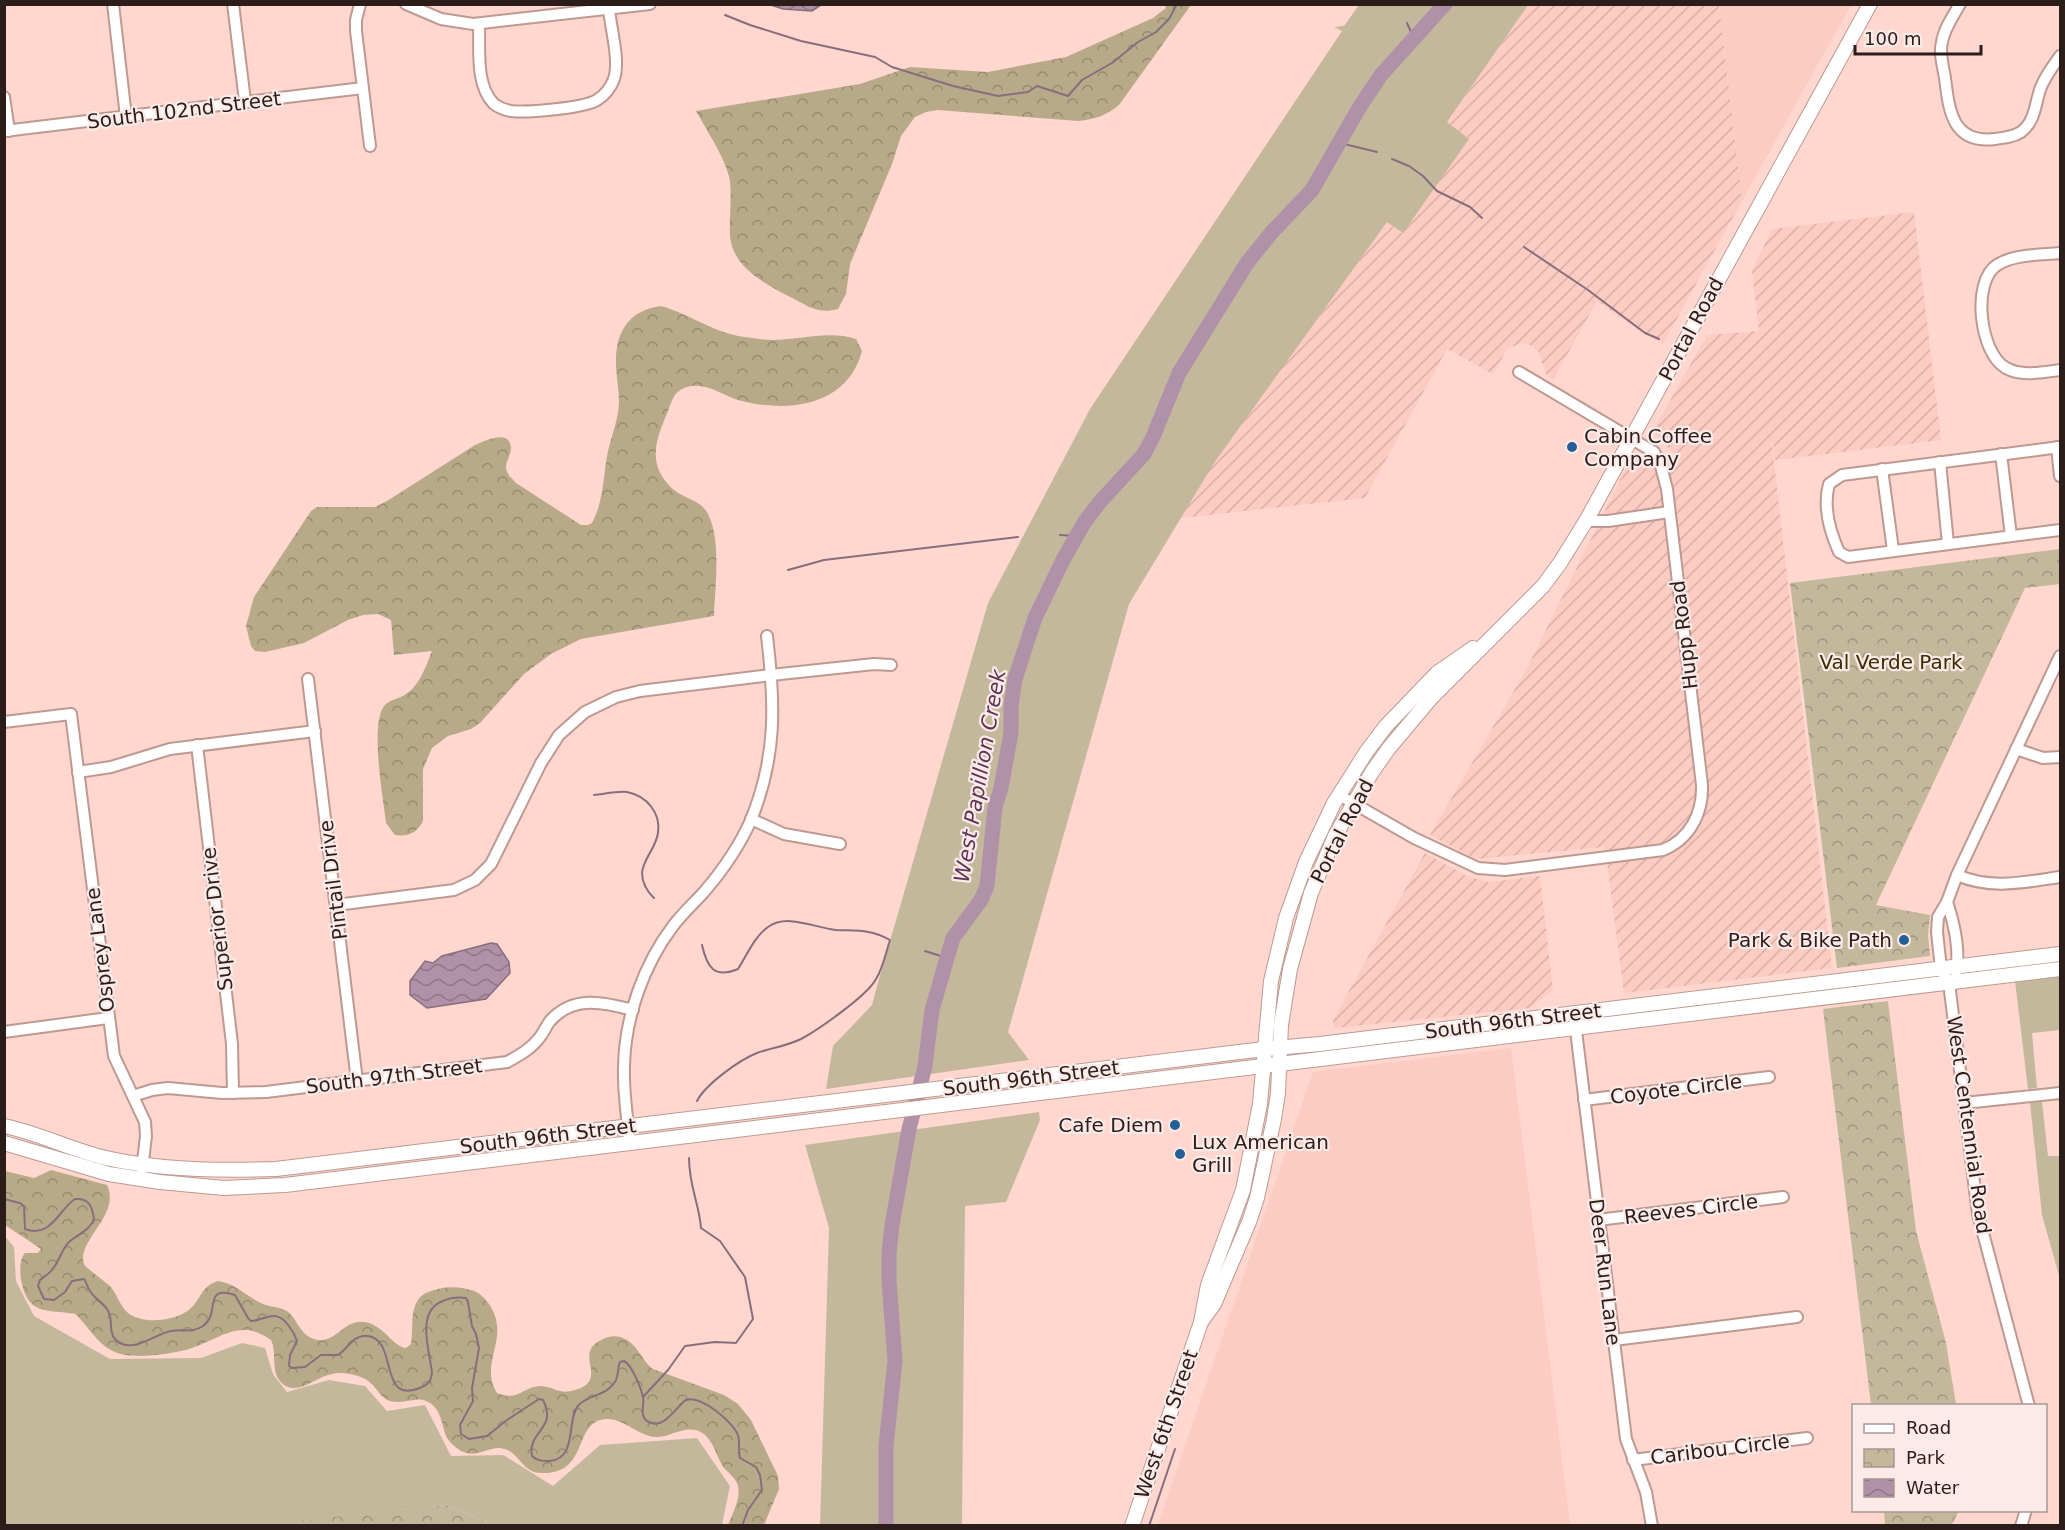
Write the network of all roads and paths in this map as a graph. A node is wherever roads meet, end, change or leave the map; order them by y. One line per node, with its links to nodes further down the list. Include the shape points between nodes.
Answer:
1 (113, 4): 14 (street)
2 (233, 4): 13 (street)
3 (360, 4): 11 (street, via 356,26)
4 (406, 4): 9 (street, via 433,17)
5 (650, 4): 8 (street)
6 (1870, 4): 20 (main road, Portal Road)
7 (1960, 4): 10 (street, via 1944,33 1941,54 1950,113 1958,127 1973,137 1988,140 2023,130 2032,119 2046,77)
8 (609, 10): 9 (street); 9 (street, via 616,62 609,89 590,103 524,112 508,111 486,94)
9 (479, 24)
10 (2061, 56)
11 (363, 88): 13 (street, South 102nd Street); 16 (street)
12 (4, 97): 15 (street)
13 (245, 101): 14 (street, South 102nd Street)
14 (126, 117): 15 (street, South 102nd Street)
15 (7, 131)
16 (370, 146)
17 (2061, 252): 18 (street, via 2012,259 1994,267 1982,288 1988,347 1994,358 2021,373)
18 (2061, 370)
19 (1519, 372): 20 (street, Hupp Road)
20 (1632, 437): 26 (street, Hupp Road, via 1654,452 1661,466); 27 (main road, Portal Road)
21 (2059, 447): 22 (street); 25 (street)
22 (2001, 454): 23 (street); 29 (street)
23 (1940, 462): 24 (street); 30 (street)
24 (1882, 469): 31 (street); 31 (street, via 1842,475 1830,484 1831,534 1843,555)
25 (2061, 476)
26 (1669, 512): 27 (street); 45 (street, Hupp Road, via 1702,785 1693,826 1673,846 1505,870 1478,868)
27 (1586, 521): 33 (main road, Portal Road, via 1543,586)
28 (2061, 530): 29 (street)
29 (2011, 536): 30 (street)
30 (1948, 544): 31 (street)
31 (1893, 550)
32 (767, 636): 36 (street)
33 (1490, 638): 44 (main road, Portal Road, via 1457,657 1409,701 1373,743); 45 (main road, Portal Road, via 1403,731)
34 (2061, 656): 41 (street, West Centennial Road)
35 (891, 665): 36 (street)
36 (771, 675): 46 (street, via 772,734 765,778); 51 (street, via 640,691 600,703 571,723 551,747 490,864 475,880 454,890)
37 (308, 679): 39 (street, Pintail Drive)
38 (4, 722): 43 (street, Osprey Lane, via 71,714)
39 (315, 731): 40 (street); 51 (street, Pintail Drive)
40 (197, 745): 43 (street); 68 (street, Superior Drive, via 232,1044)
41 (2016, 749): 42 (street, via 2038,757); 48 (street, West Centennial Road)
42 (2061, 757)
43 (78, 772): 59 (street, Osprey Lane)
44 (1339, 795): 45 (street); 62 (main road, Portal Road, via 1305,862 1286,918 1271,981)
45 (1353, 803): 63 (main road, Portal Road, via 1319,870 1298,935 1284,1002)
46 (751, 819): 47 (street, via 784,834); 57 (street, via 714,879 658,948)
47 (840, 844)
48 (1957, 875): 49 (street, via 1997,885); 50 (street, West Centennial Road)
49 (2061, 877)
50 (1947, 902): 53 (street); 54 (street, West Centennial Road, via 1938,916 1936,932)
51 (336, 905): 67 (street, Pintail Drive)
52 (2061, 954): 53 (main road, South 96th Street)
53 (1957, 967): 54 (main road, South 96th Street); 56 (street)
54 (1941, 969): 56 (street, West Centennial Road); 58 (main road, South 96th Street)
55 (2061, 969): 56 (main road, South 96th Street)
56 (1949, 983): 60 (main road, South 96th Street); 72 (street, West Centennial Road)
57 (633, 1010): 67 (street, South 97th Street, via 593,1001 562,1010 525,1053 507,1062); 74 (street, via 624,1064)
58 (1574, 1014): 60 (street, Deer Run Lane); 63 (main road, South 96th Street)
59 (108, 1018): 61 (street); 70 (street, Osprey Lane, via 114,1056)
60 (1576, 1029): 64 (main road, South 96th Street); 71 (street, Deer Run Lane)
61 (4, 1032)
62 (1264, 1049): 63 (main road, South 96th Street); 65 (main road, West 6th Street); 74 (main road, South 96th Street)
63 (1280, 1049): 64 (main road, Portal Road)
64 (1280, 1065): 65 (main road, South 96th Street); 82 (main road, West 6th Street, via 1273,1128 1257,1198 1214,1304)
65 (1263, 1066): 76 (main road, South 96th Street); 82 (main road, West 6th Street, via 1248,1168 1208,1285)
66 (1769, 1077): 71 (street, Coyote Circle)
67 (357, 1080): 68 (street, South 97th Street)
68 (233, 1093): 70 (street, South 97th Street, via 168,1089)
69 (2061, 1093): 72 (street)
70 (133, 1096): 77 (street, Osprey Lane, via 145,1122)
71 (1584, 1100): 80 (street, Deer Run Lane)
72 (1964, 1103): 84 (street, West Centennial Road, via 1978,1214)
73 (4, 1126): 77 (main road, South 96th Street, via 106,1158)
74 (628, 1127): 76 (street); 77 (main road, South 96th Street, via 276,1169 228,1171)
75 (4, 1143): 78 (main road, South 96th Street, via 109,1174)
76 (630, 1143): 78 (main road, South 96th Street, via 285,1185 224,1188)
77 (142, 1163): 78 (street, Osprey Lane)
78 (140, 1179)
79 (1784, 1197): 80 (street, Reeves Circle)
80 (1598, 1220): 83 (street, Deer Run Lane)
81 (1797, 1317): 83 (street)
82 (1200, 1322): 87 (main road, West 6th Street)
83 (1614, 1340): 86 (street, Deer Run Lane, via 1626,1439)
84 (2029, 1404)
85 (1807, 1438): 86 (street, Caribou Circle)
86 (1633, 1460): 88 (street, Deer Run Lane, via 1646,1492)
87 (1132, 1526)
88 (1652, 1526)

